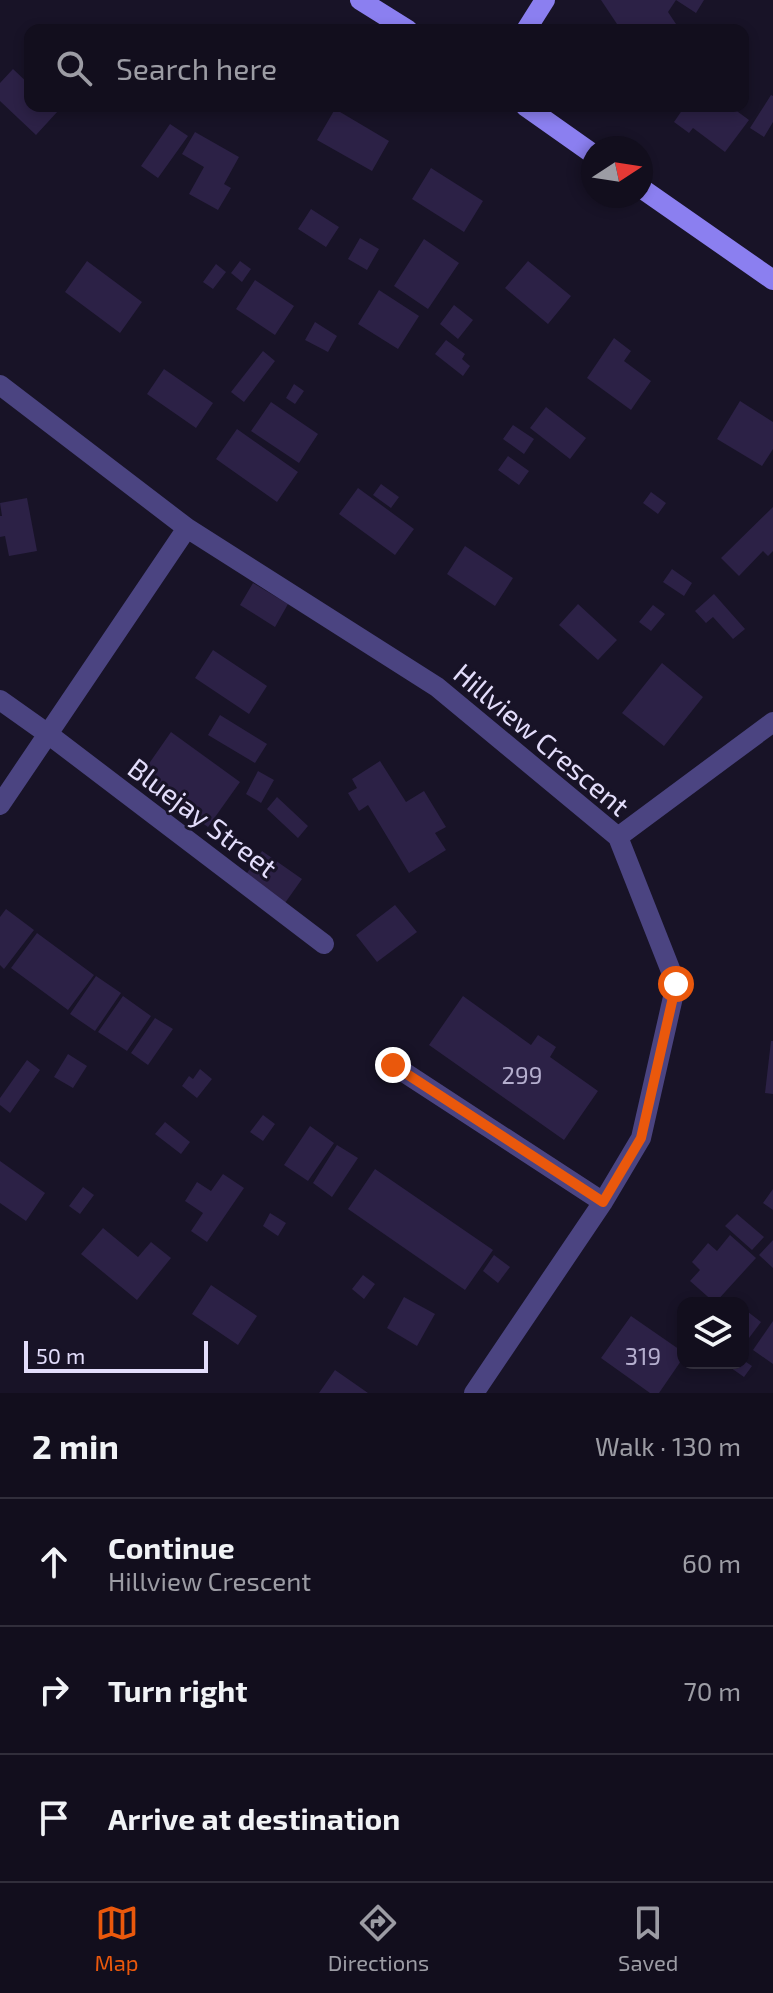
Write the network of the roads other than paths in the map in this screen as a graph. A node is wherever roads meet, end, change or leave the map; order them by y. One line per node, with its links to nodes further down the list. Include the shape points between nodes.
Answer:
1 (360, 0): 3 (street)
2 (545, 0): 4 (street)
3 (398, 24)
4 (530, 24)
5 (534, 112): 6 (street)
6 (581, 146)
7 (653, 196): 8 (street)
8 (773, 280)
9 (0, 385): 10 (street, Hillview Crescent)
10 (187, 528): 13 (street); 15 (street, Hillview Crescent, via 437,687)
11 (0, 700): 13 (street, Bluejay Street)
12 (773, 722): 15 (street)
13 (48, 734): 14 (street); 16 (street, Bluejay Street)
14 (0, 805)
15 (618, 837): 18 (street, Hillview Crescent, via 676,984 641,1138)
16 (324, 944)
17 (393, 1065): 18 (street)
18 (603, 1202): 19 (street, Hillview Crescent)
19 (474, 1393)

